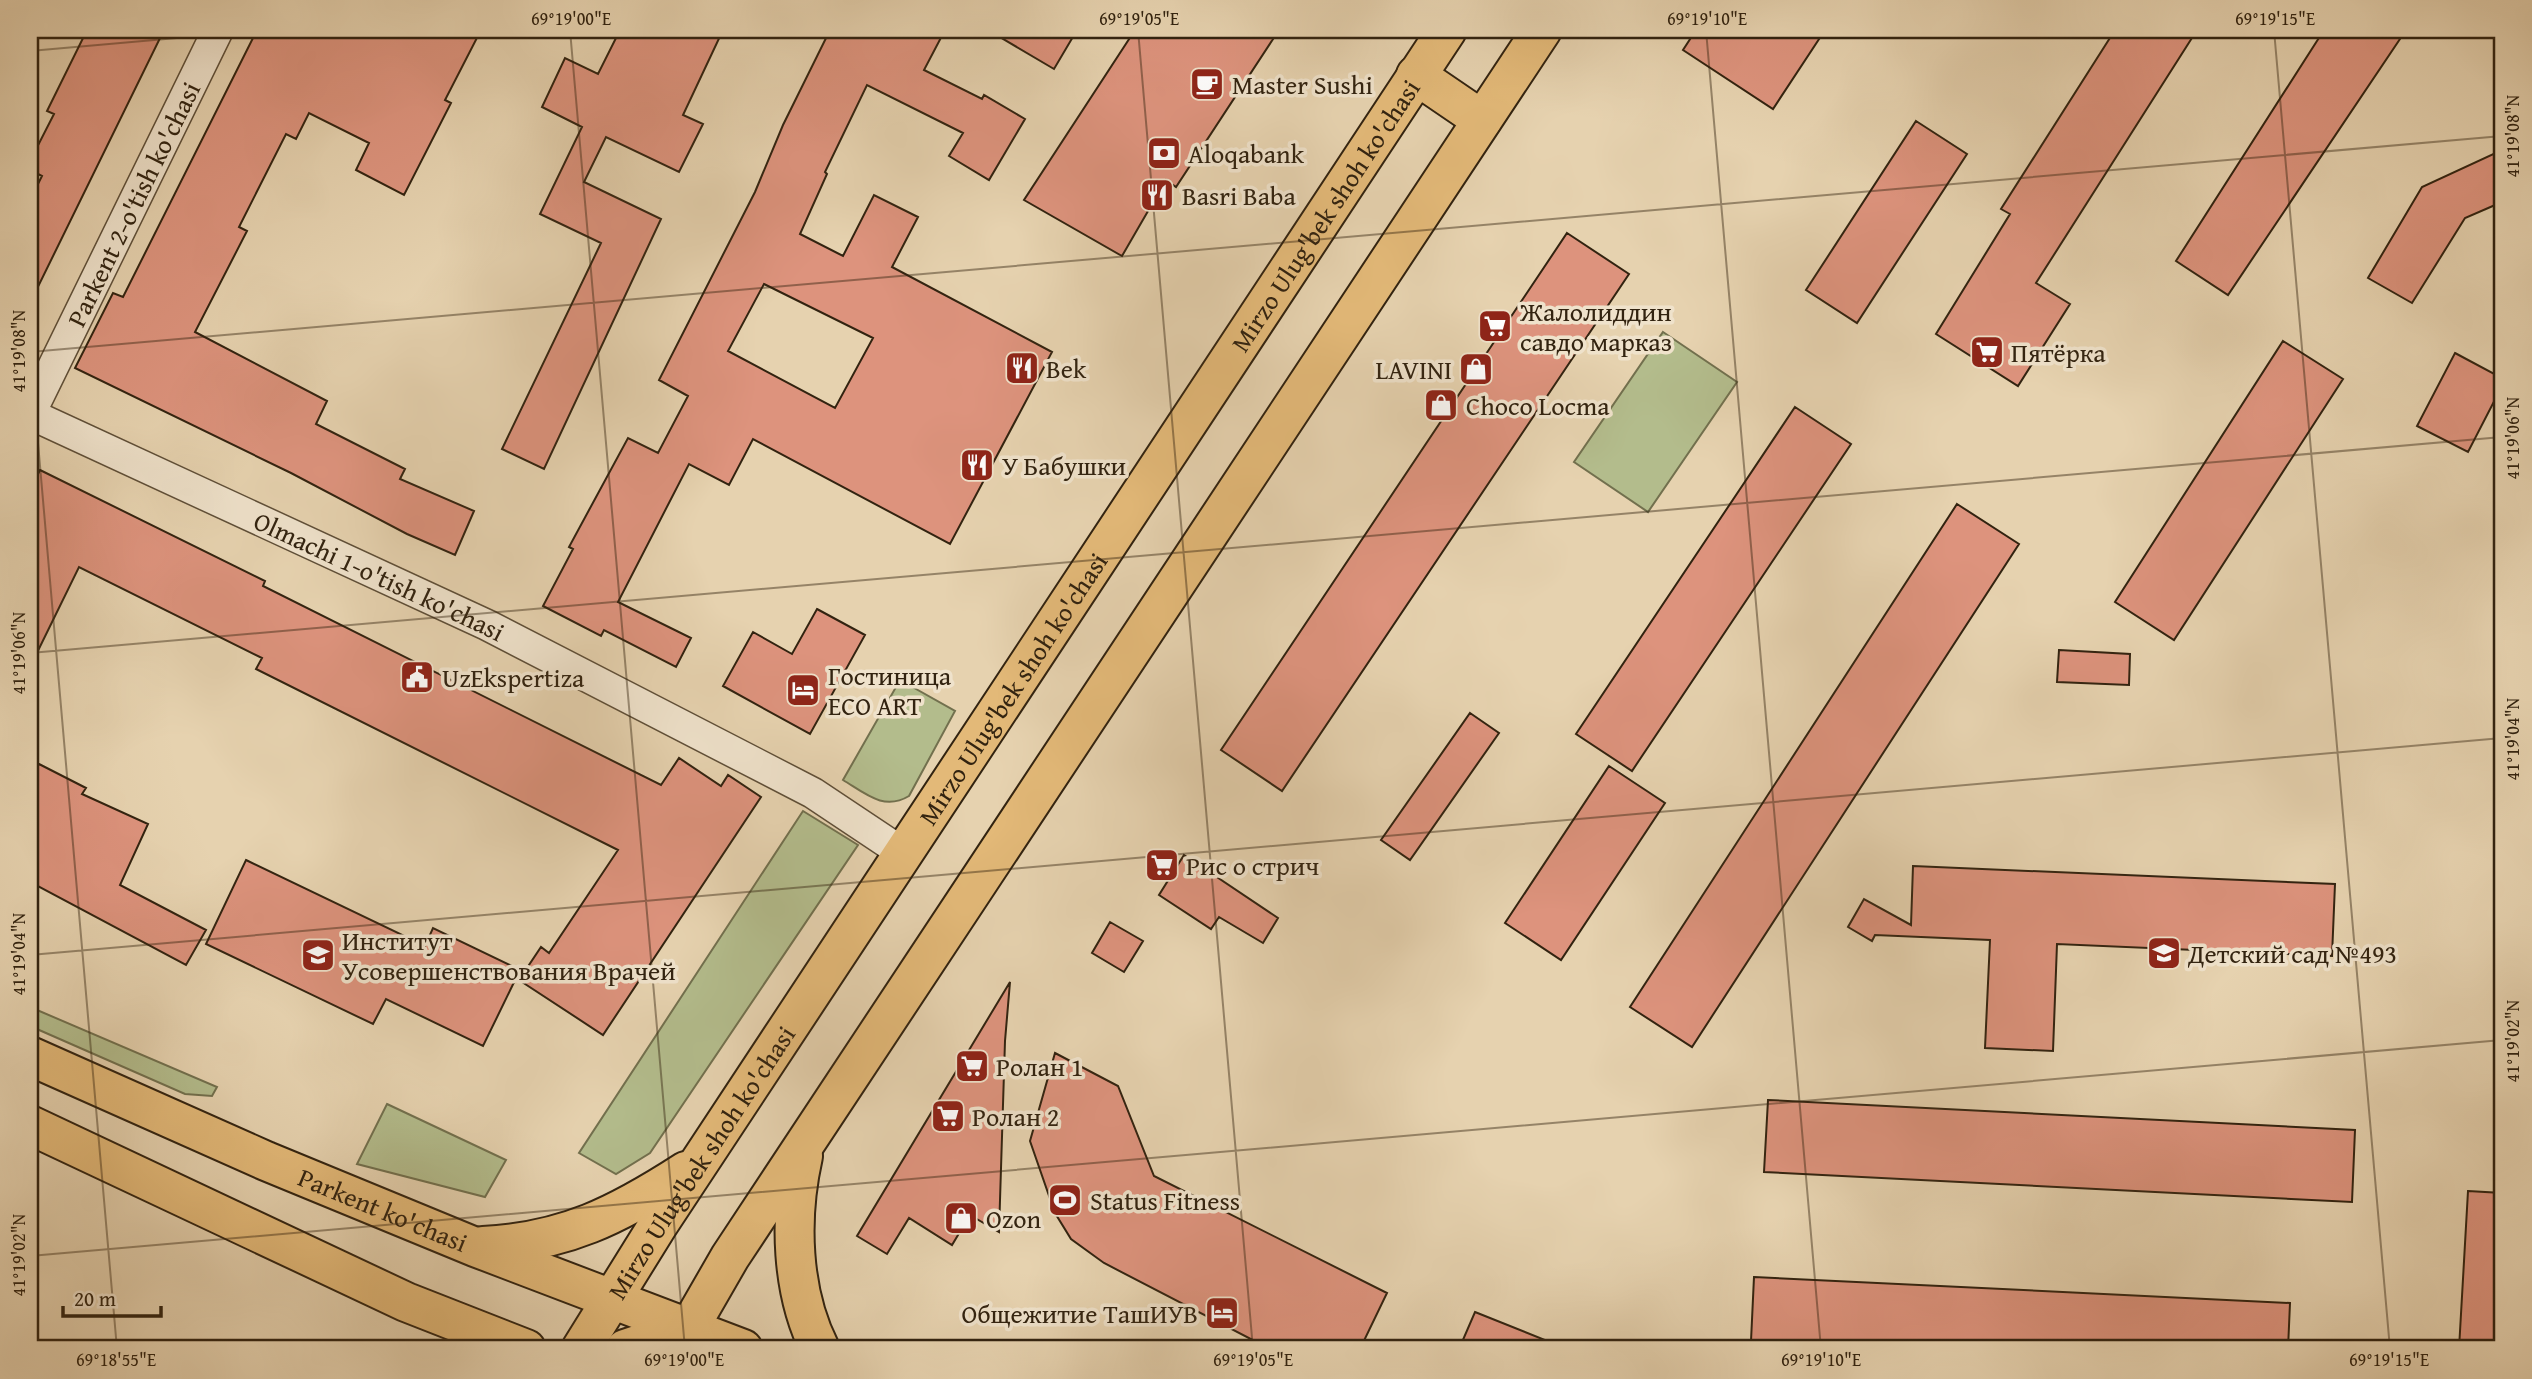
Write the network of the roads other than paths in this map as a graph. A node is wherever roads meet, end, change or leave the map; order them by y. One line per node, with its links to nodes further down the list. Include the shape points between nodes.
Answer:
1 (218, 30): 6 (street, Parkent 2-o'tish ko'chasi)
2 (1447, 30): 4 (main road, Mirzo Ulug'bek shoh ko'chasi)
3 (1542, 30): 5 (main road)
4 (1416, 75): 5 (main road); 7 (main road, Mirzo Ulug'bek shoh ko'chasi)
5 (1482, 120): 10 (main road)
6 (30, 414): 7 (street, Olmachi 1-o'tish ko'chasi, via 487,625 813,793)
7 (903, 853): 11 (main road, Mirzo Ulug'bek shoh ko'chasi)
8 (30, 1056): 12 (main road, Parkent ko'chasi)
9 (30, 1125): 14 (main road)
10 (806, 1142): 15 (main road, via 730,1257); 21 (main road, via 799,1175 796,1239 804,1306)
11 (699, 1162): 12 (main road, via 636,1203 586,1227 531,1242); 13 (main road, Mirzo Ulug'bek shoh ko'chasi)
12 (475, 1247): 13 (main road, Parkent ko'chasi)
13 (610, 1298): 15 (main road, Parkent ko'chasi); 18 (main road, Mirzo Ulug'bek shoh ko'chasi); 19 (main road)
14 (443, 1316): 16 (main road); 17 (main road)
15 (683, 1339): 19 (main road); 20 (main road, Parkent ko'chasi)
16 (472, 1349)
17 (526, 1349)
18 (581, 1349)
19 (629, 1349)
20 (743, 1349)
21 (820, 1349)

